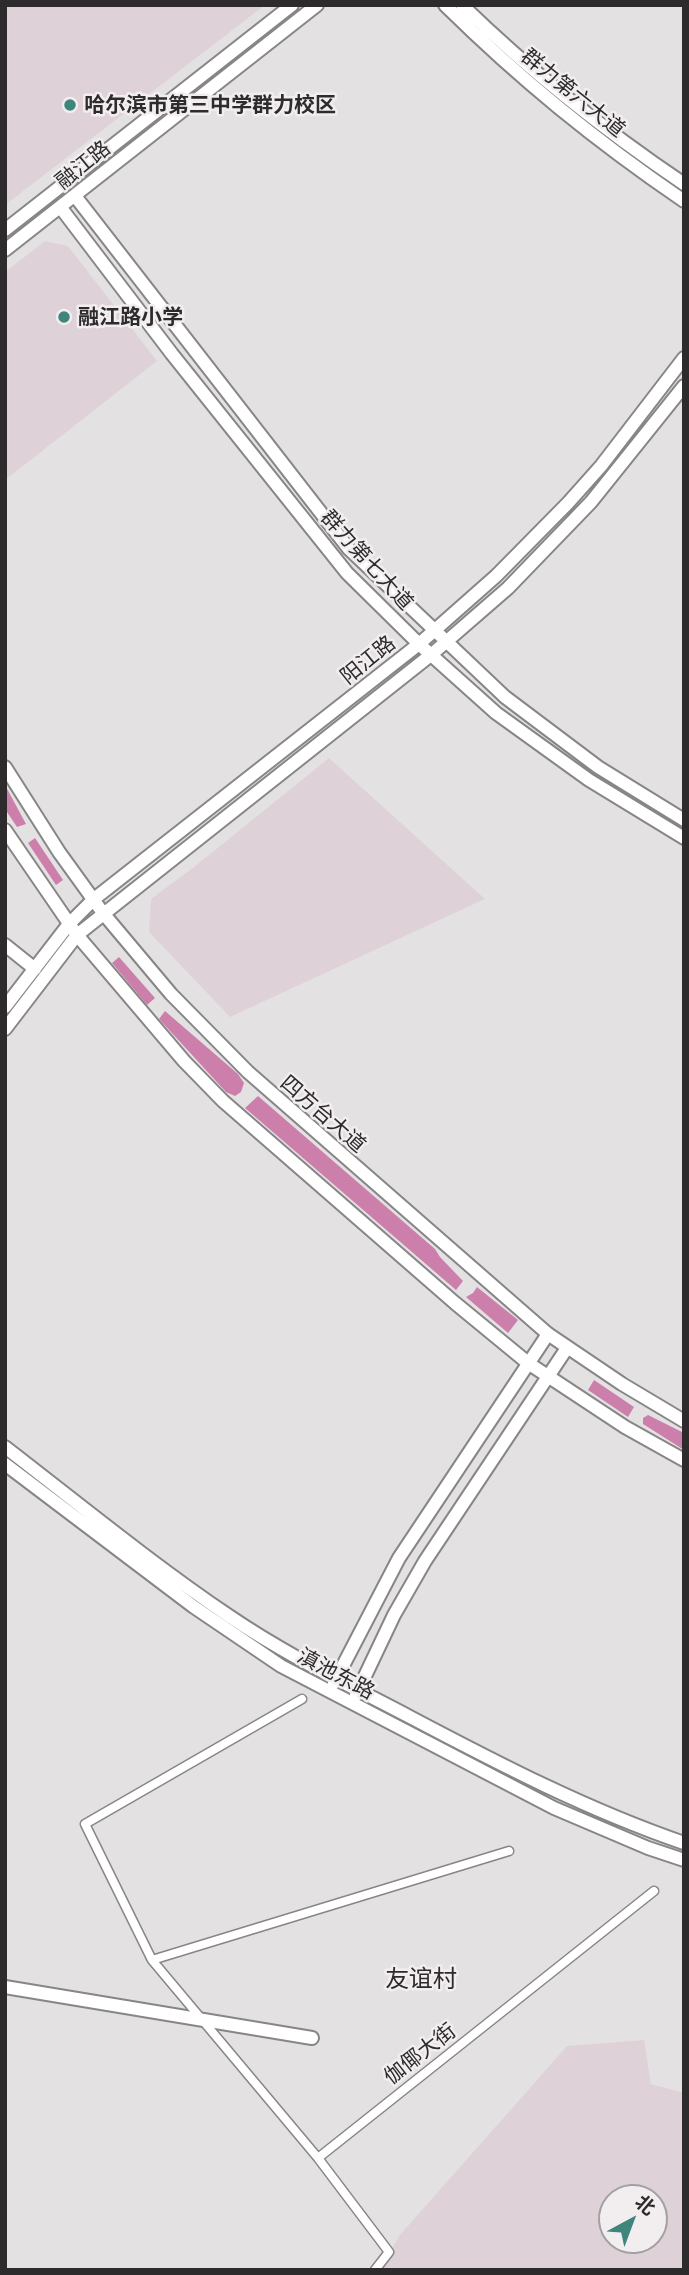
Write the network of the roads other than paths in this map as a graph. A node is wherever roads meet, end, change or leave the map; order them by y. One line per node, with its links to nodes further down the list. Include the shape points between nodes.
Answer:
1 (292, 5): 9 (main road, 融江路)
2 (317, 5): 6 (main road, 融江路)
3 (445, 5): 7 (main road, 群力第六大道, via 556,108)
4 (462, 5): 5 (main road, 群力第六大道, via 534,73)
5 (684, 184)
6 (75, 196): 8 (main road, 融江路); 13 (main road, 群力第七大道, via 340,539)
7 (684, 201)
8 (61, 208): 10 (main road, 融江路); 15 (main road, 群力第七大道, via 347,573)
9 (5, 230)
10 (5, 250)
11 (684, 358): 13 (main road, 阳江路, via 568,503)
12 (684, 386): 14 (main road, 阳江路, via 591,502 508,588)
13 (433, 631): 14 (main road, 群力第七大道); 15 (main road, 阳江路)
14 (445, 643): 16 (main road, 阳江路); 18 (main road, 群力第七大道, via 505,697 598,767)
15 (419, 644): 16 (main road, 群力第七大道); 21 (main road, 阳江路)
16 (432, 654): 20 (main road, 群力第七大道, via 496,713 589,780); 22 (main road, 阳江路)
17 (5, 767): 21 (main road, 四方台大道)
18 (684, 820)
19 (5, 830): 23 (main road)
20 (684, 838)
21 (94, 899): 22 (main road, 四方台大道); 23 (main road, 阳江路)
22 (103, 913): 24 (main road, 阳江路); 29 (main road, 四方台大道, via 171,994 248,1072)
23 (69, 924): 24 (main road); 26 (main road, 阳江路)
24 (77, 935): 28 (main road, 阳江路); 31 (main road, via 223,1101)
25 (5, 945): 26 (main road)
26 (35, 969): 27 (main road, 阳江路)
27 (5, 1007)
28 (5, 1029)
29 (548, 1334): 30 (main road, 四方台大道); 31 (main road)
30 (567, 1348): 32 (main road); 33 (main road, 四方台大道)
31 (528, 1363): 32 (main road); 37 (main road, via 399,1558)
32 (547, 1378): 35 (main road); 38 (main road, via 425,1561)
33 (684, 1421)
34 (5, 1447): 37 (main road, 滇池东路, via 199,1596)
35 (684, 1460)
36 (5, 1464): 39 (main road, 滇池东路, via 194,1607)
37 (336, 1679): 38 (main road, 滇池东路); 39 (main road)
38 (358, 1690): 41 (main road); 42 (main road, 滇池东路, via 560,1793)
39 (329, 1693): 41 (main road, 滇池东路)
40 (302, 1699): 46 (street, via 85,1824)
41 (351, 1704): 44 (main road, 滇池东路, via 554,1808)
42 (684, 1843)
43 (509, 1851): 46 (street)
44 (684, 1860)
45 (654, 1891): 49 (street, 伽倻大街)
46 (152, 1960): 49 (street)
47 (5, 1987): 48 (main road)
48 (312, 2038)
49 (318, 2158): 50 (street, via 389,2252)
50 (375, 2270)

